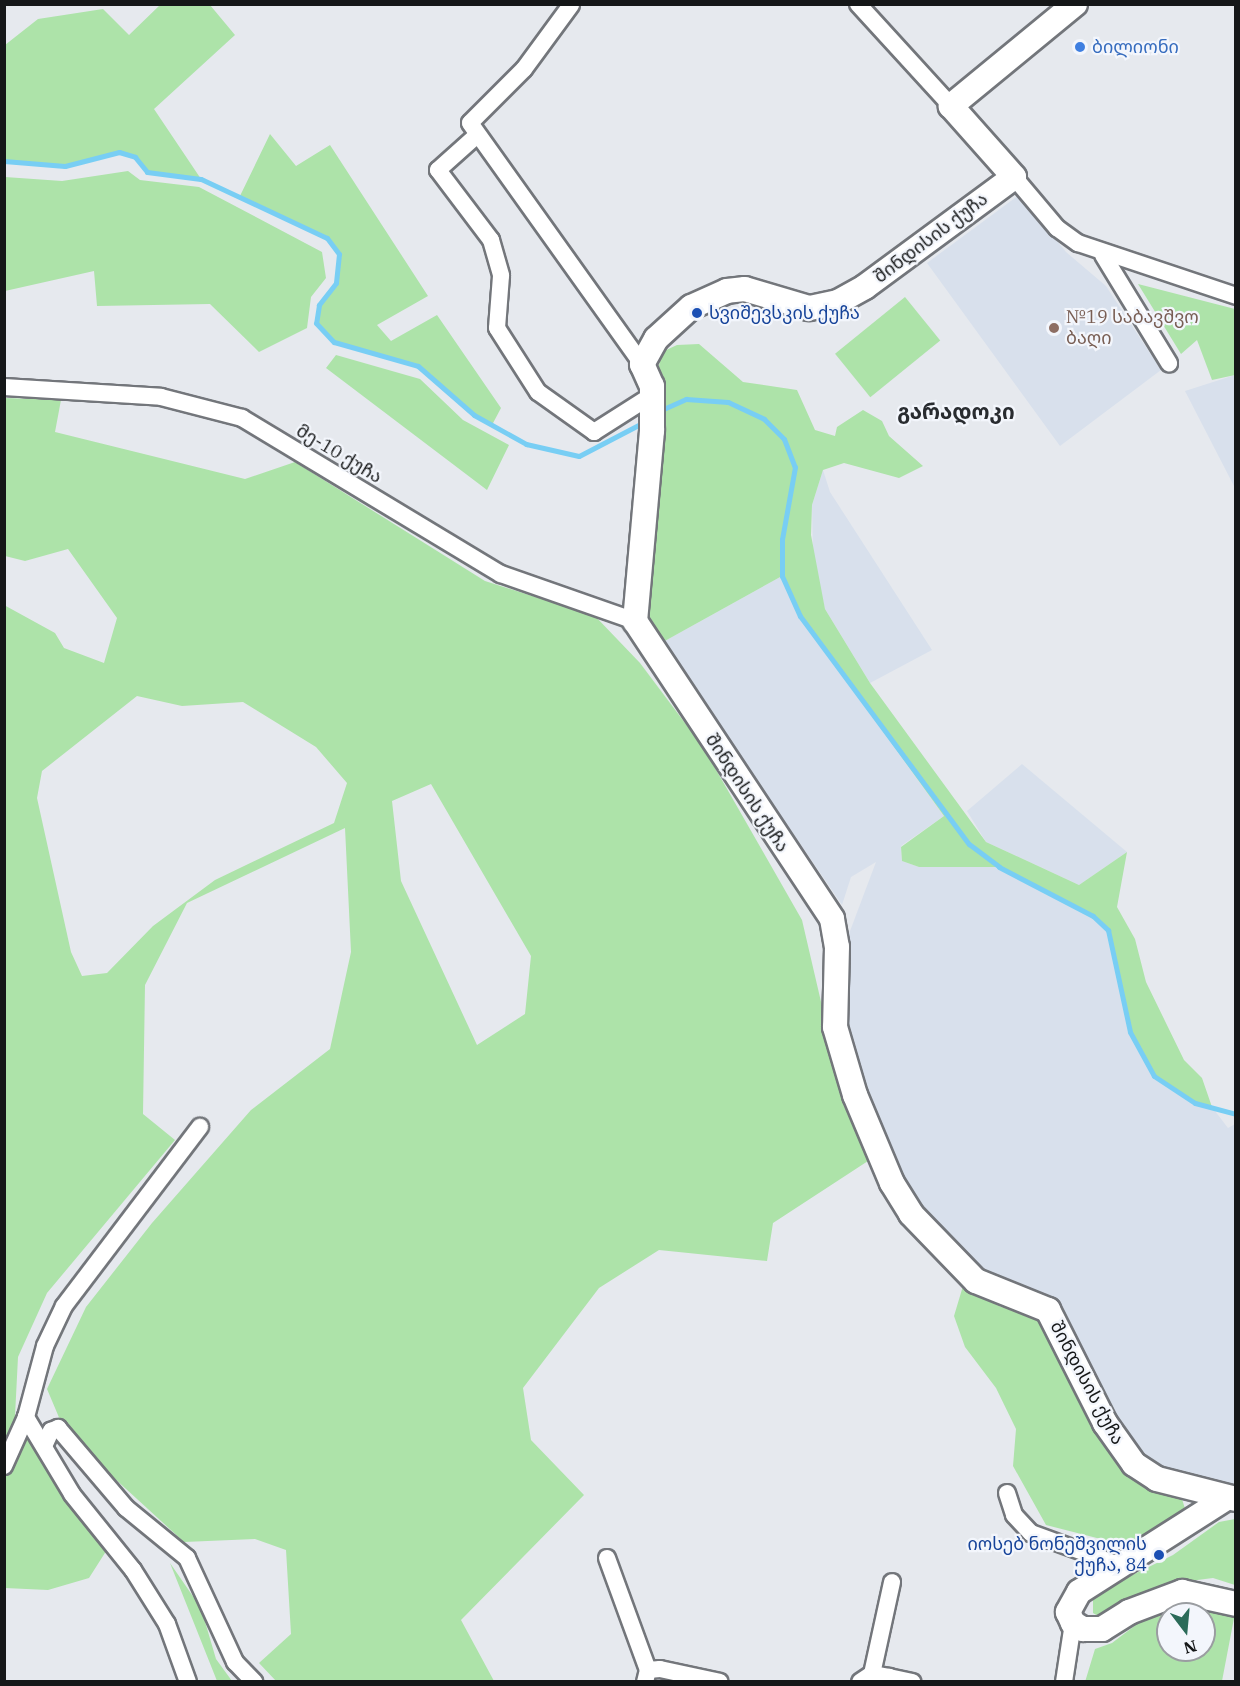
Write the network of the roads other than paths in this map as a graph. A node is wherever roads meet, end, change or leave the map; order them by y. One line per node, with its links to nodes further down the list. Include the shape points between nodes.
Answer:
1 (567, 4): 4 (street)
2 (858, 4): 5 (street)
3 (1075, 4): 5 (street)
4 (572, 5): 6 (street, via 524,69 470,123)
5 (951, 106): 7 (street)
6 (476, 136): 11 (street); 13 (street, via 438,170 491,240 501,276 498,328 538,392 594,432)
7 (1014, 177): 8 (street, via 1057,228); 11 (street, შინდისის ქუჩა, via 865,287 838,302 809,308 746,289 710,295 668,324)
8 (1103, 255): 9 (street); 10 (street)
9 (1236, 296)
10 (1169, 363)
11 (642, 364): 13 (street)
12 (4, 387): 14 (street, მე-10 ქუჩა, via 161,397 242,418 501,574)
13 (652, 411): 14 (street)
14 (635, 621): 20 (street, შინდისის ქუჩა, via 832,919 837,946 835,1028 855,1095 892,1184 911,1214 976,1281 1007,1298 1036,1301 1048,1310 1105,1423 1134,1464 1157,1479)
15 (200, 1127): 16 (street, via 64,1306 45,1346)
16 (26, 1417): 17 (street); 18 (street)
17 (44, 1446): 28 (street, via 167,1624); 29 (street, via 51,1431 58,1428 126,1508 187,1558 235,1662)
18 (4, 1466)
19 (1007, 1493): 22 (street, via 1014,1515 1031,1533)
20 (1230, 1499): 22 (street)
21 (607, 1558): 26 (street)
22 (1119, 1565): 25 (street, via 1079,1592 1068,1612)
23 (892, 1582): 27 (street)
24 (1236, 1604): 25 (street, via 1182,1592 1129,1612 1102,1629)
25 (1078, 1626): 32 (street)
26 (646, 1676): 30 (street, via 660,1669)
27 (877, 1678): 31 (street)
28 (188, 1682)
29 (254, 1682)
30 (720, 1682)
31 (912, 1682)
32 (1064, 1682)

